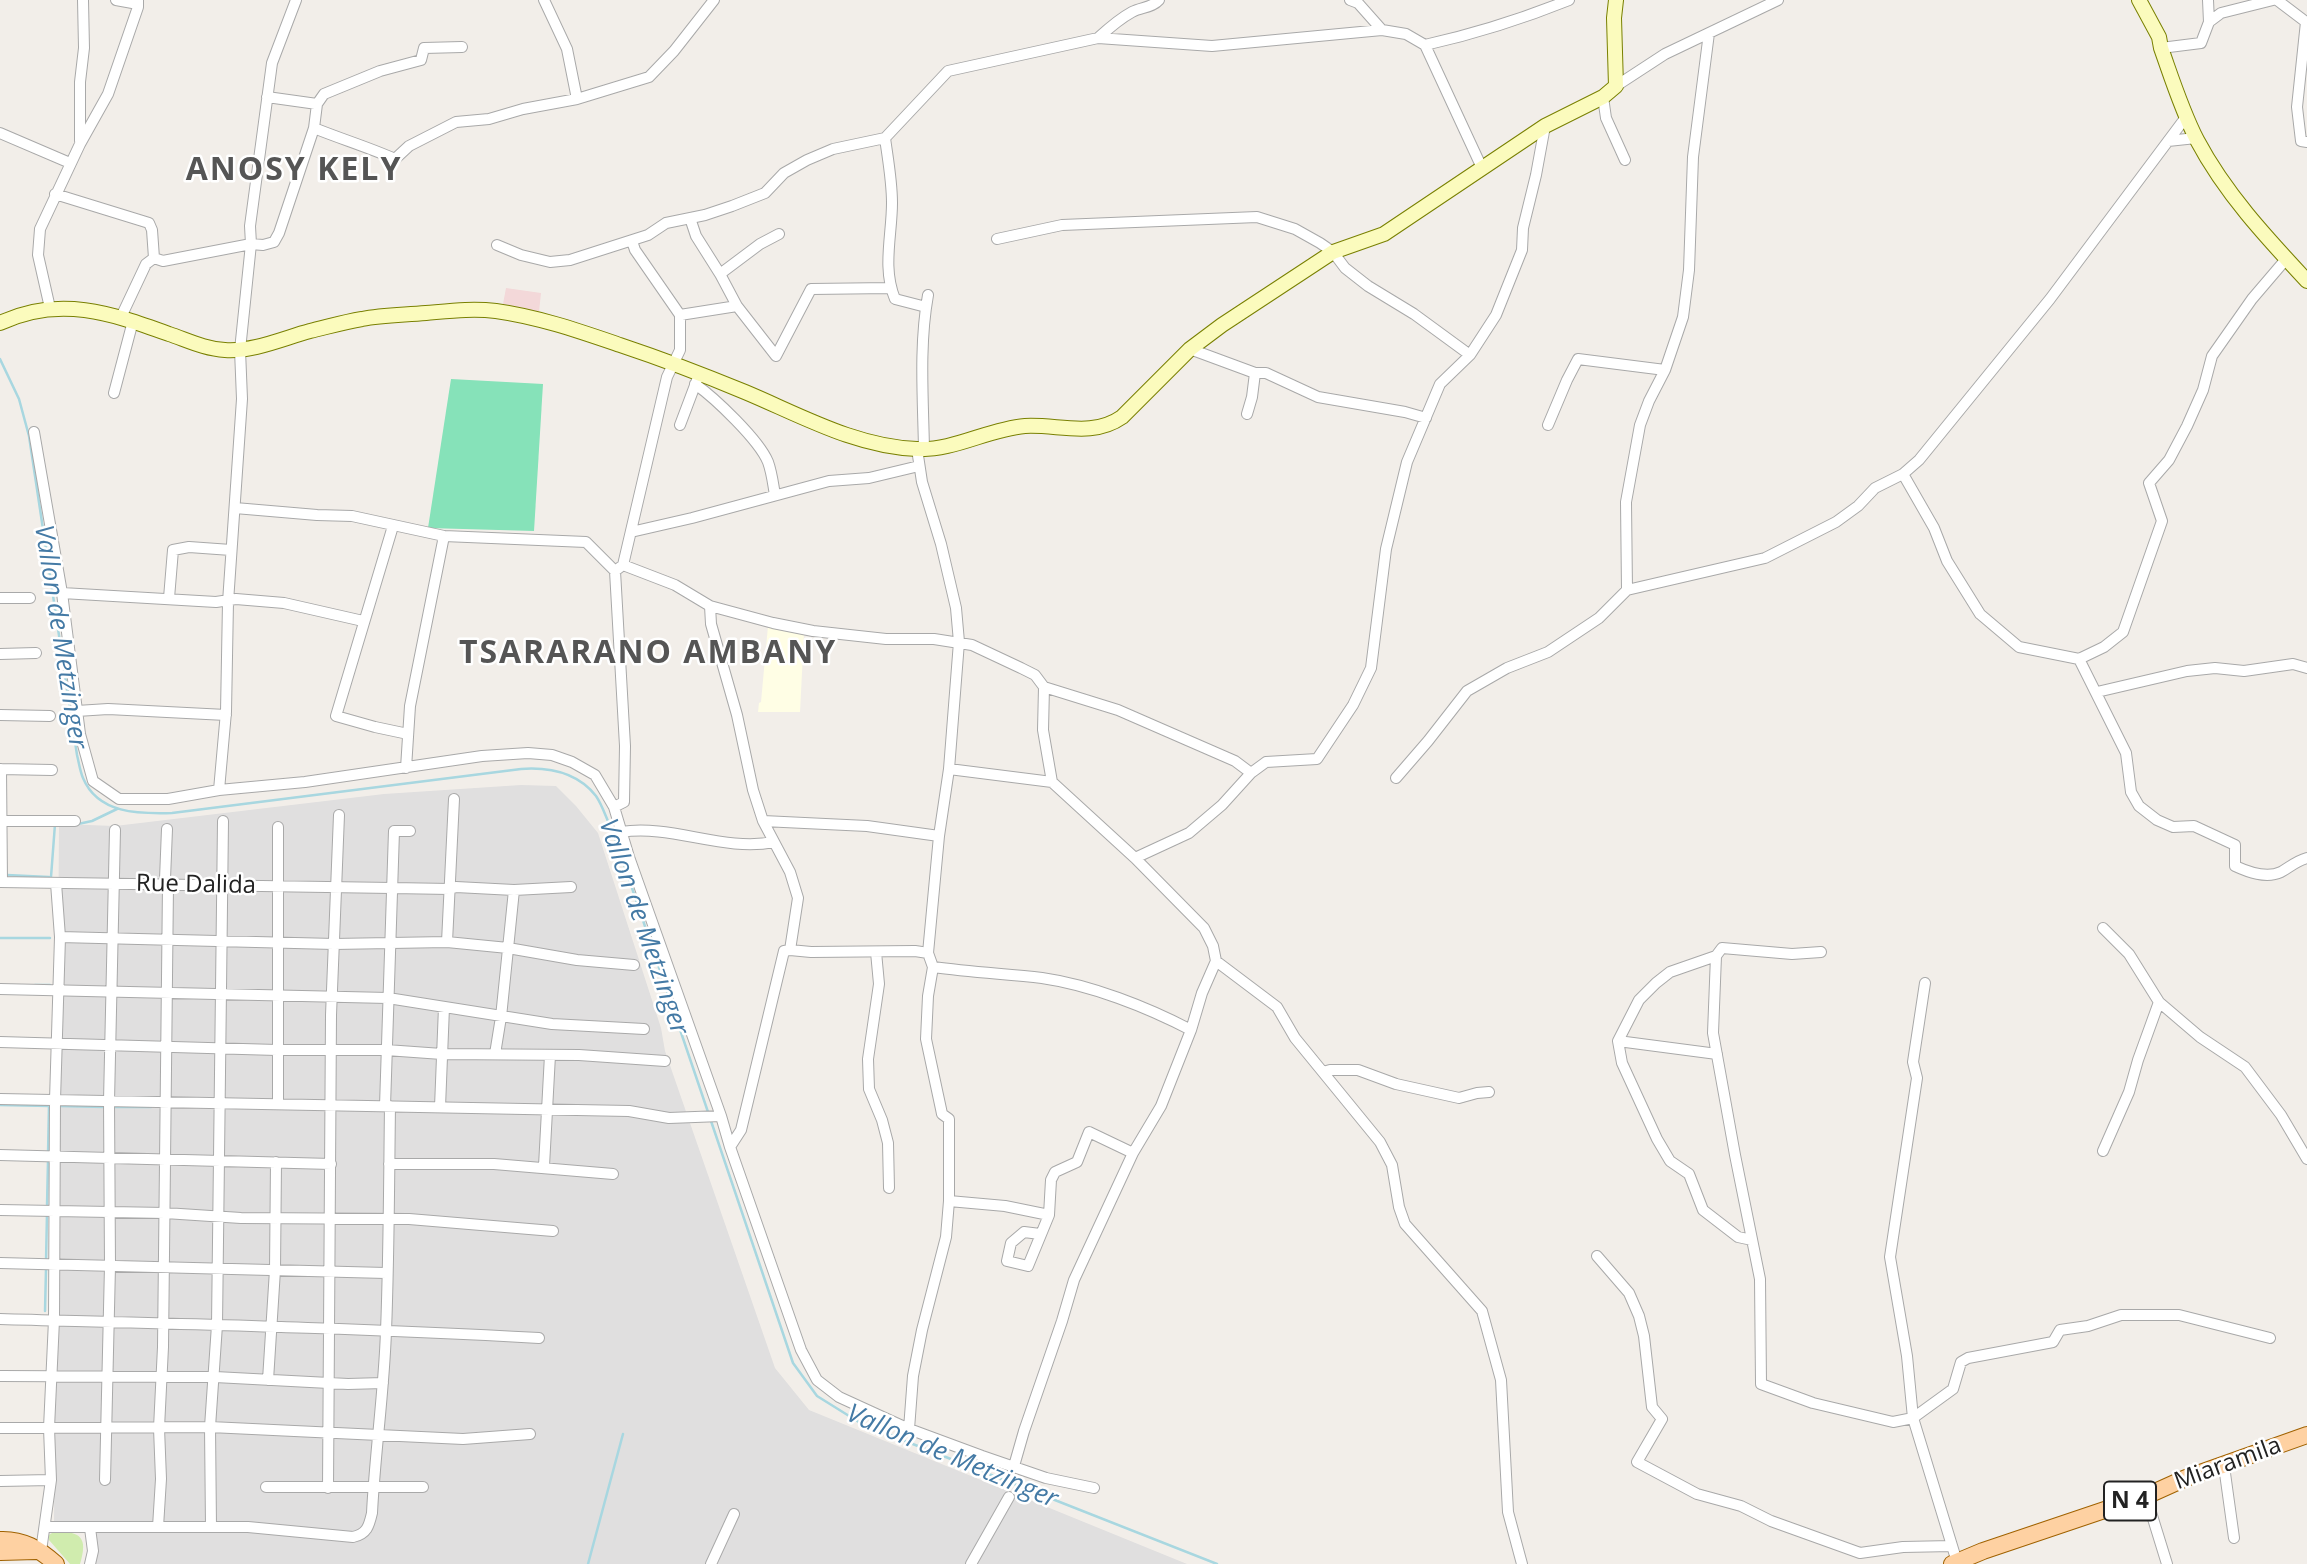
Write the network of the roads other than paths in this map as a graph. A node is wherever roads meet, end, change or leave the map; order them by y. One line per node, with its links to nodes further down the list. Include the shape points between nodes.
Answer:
1 (83, 0): 35 (street)
2 (117, 0): 14 (street)
3 (296, 0): 23 (street, via 272,63)
4 (544, 0): 25 (street, via 567,49)
5 (714, 0): 25 (street, via 649,77)
6 (1159, 0): 18 (street, via 1116,22)
7 (1350, 0): 16 (street)
8 (1569, 0): 19 (street, via 1472,34)
9 (1616, 0): 22 (street)
10 (1778, 0): 17 (street)
11 (2139, 0): 21 (street)
12 (2208, 0): 15 (street)
13 (2275, 0): 15 (street, via 2221,13); 34 (street, via 2306,22 2297,107 2301,141)
14 (138, 2): 35 (street, via 108,94)
15 (2209, 22): 21 (street, via 2201,43)
16 (1382, 30): 18 (street, via 1212,46); 19 (street, via 1406,34)
17 (1709, 33): 22 (street, via 1665,54); 63 (street, via 1693,157 1683,317)
18 (1098, 38): 31 (street, via 948,71)
19 (1425, 45): 38 (street)
20 (462, 47): 26 (street, via 424,48 421,60 324,94)
21 (2161, 48): 27 (street)
22 (1616, 86): 24 (street)
23 (267, 97): 26 (street); 44 (street)
24 (1603, 97): 28 (street); 36 (street, via 1606,118)
25 (577, 99): 29 (street, via 456,122 409,146 395,159)
26 (317, 104): 29 (street)
27 (2186, 117): 32 (street); 33 (street)
28 (1545, 126): 38 (street); 61 (street, via 1522,250 1496,315)
29 (314, 128): 44 (street, via 279,233 274,242)
30 (0, 133): 37 (street)
31 (885, 138): 40 (street, via 807,160 784,173 765,193); 51 (street, via 892,182)
32 (2196, 138): 33 (street); 48 (street, via 2243,212)
33 (2168, 141): 74 (street, via 2050,299)
34 (2307, 142)
35 (80, 144): 37 (street)
36 (1625, 160)
37 (70, 163): 39 (street)
38 (1482, 168): 46 (street, via 1384,234)
39 (55, 194): 47 (street, via 149,223); 55 (street, via 40,229 38,248)
40 (690, 218): 43 (street, via 666,223); 49 (street)
41 (779, 233): 49 (street)
42 (997, 239): 46 (street, via 1062,225 1257,217 1295,229)
43 (632, 241): 45 (street, via 550,262); 56 (street)
44 (251, 244): 47 (street, via 163,261); 60 (street)
45 (497, 245)
46 (1333, 252): 59 (street); 61 (street, via 1368,286)
47 (154, 258): 57 (street, via 146,264)
48 (2287, 258): 50 (street); 93 (street, via 2212,356 2187,426 2169,460 2149,483 2162,522 2123,632)
49 (720, 274): 53 (street)
50 (2306, 278)
51 (890, 288): 53 (street, via 811,289 776,356); 54 (street, via 895,299)
52 (928, 295): 54 (street)
53 (737, 306): 56 (street)
54 (926, 307): 72 (street)
55 (50, 308): 57 (street); 58 (street)
56 (680, 315): 62 (street, via 680,350)
57 (127, 319): 60 (street, via 207,348); 66 (street)
58 (0, 323)
59 (1190, 349): 64 (street); 72 (street, via 1112,424 1091,429 1013,428)
60 (240, 350): 62 (street, via 365,318 471,310 541,320); 76 (street, via 242,398)
61 (1470, 355): 68 (street, via 1440,384)
62 (675, 364): 65 (street); 78 (street, via 667,377)
63 (1665, 370): 70 (street, via 1578,359); 82 (street, via 1644,413 1626,502)
64 (1255, 373): 67 (street); 68 (street, via 1266,373 1318,397)
65 (697, 379): 69 (street); 72 (street, via 841,432); 75 (street, via 767,459)
66 (114, 393)
67 (1247, 414)
68 (1426, 418): 106 (street, via 1407,462 1393,514 1371,668 1353,705 1317,759 1266,762)
69 (680, 425)
70 (1548, 425)
71 (34, 432): 83 (street)
72 (920, 449): 73 (street)
73 (919, 466): 75 (street); 90 (street, via 942,544)
74 (1903, 474): 82 (street, via 1875,488 1836,522 1765,558); 93 (street, via 1980,614 2019,647)
75 (775, 495): 78 (street)
76 (235, 508): 77 (street, via 352,516); 80 (street)
77 (393, 526): 79 (street); 89 (street)
78 (631, 532): 81 (street)
79 (444, 536): 81 (street, via 586,542); 101 (street)
80 (231, 550): 86 (street, via 173,550); 87 (street)
81 (619, 568): 88 (street, via 675,585); 111 (street, via 624,802)
82 (1627, 590): 107 (street, via 1599,618 1548,653 1507,668 1467,691)
83 (62, 593): 86 (street); 97 (street)
84 (0, 598): 85 (street)
85 (30, 598)
86 (169, 598): 87 (street)
87 (228, 601): 89 (street, via 284,603); 99 (street)
88 (710, 606): 90 (street, via 813,631); 116 (street)
89 (363, 621): 101 (street, via 336,716)
90 (959, 642): 95 (street, via 1021,667); 104 (street)
91 (36, 653): 92 (street)
92 (0, 654)
93 (2079, 659): 96 (street)
94 (2307, 668): 96 (street, via 2293,664 2244,671 2187,671)
95 (1044, 687): 106 (street, via 1118,710 1235,761); 108 (street, via 1043,730)
96 (2097, 692): 125 (street, via 2126,752 2131,792 2139,806 2173,827 2194,825 2235,845 2235,866 2253,874 2278,874)
97 (78, 711): 99 (street); 109 (street, via 93,781 119,799 169,799)
98 (0, 715): 100 (street)
99 (226, 715): 109 (street)
100 (50, 716)
101 (408, 734): 102 (street)
102 (406, 768): 109 (street); 111 (street, via 482,756 552,755 595,775)
103 (1, 769): 105 (street); 113 (street)
104 (949, 769): 108 (street); 122 (street)
105 (52, 770)
106 (1251, 773): 124 (street, via 1189,833)
107 (1396, 778)
108 (1052, 782): 124 (street)
109 (219, 790)
110 (454, 799): 135 (street)
111 (614, 807): 121 (street)
112 (339, 815): 132 (street)
113 (1, 821): 114 (street); 126 (street)
114 (75, 821)
115 (223, 821): 130 (street)
116 (764, 821): 122 (street, via 867,826); 123 (street)
117 (278, 827): 131 (street)
118 (167, 829): 129 (street)
119 (115, 830): 128 (street)
120 (410, 831): 134 (street, via 394,831)
121 (621, 832): 123 (street, via 727,843); 195 (street)
122 (939, 836): 150 (street)
123 (774, 842): 147 (street, via 797,898)
124 (1135, 858): 152 (street, via 1204,928)
125 (2307, 858)
126 (1, 882): 127 (street, Rue Dalida)
127 (56, 883): 128 (street, Rue Dalida); 138 (street)
128 (114, 884): 129 (street, Rue Dalida); 139 (street)
129 (168, 885): 130 (street, Rue Dalida); 140 (street)
130 (222, 886): 131 (street, Rue Dalida); 141 (street)
131 (278, 887): 132 (street, Rue Dalida); 142 (street)
132 (335, 887): 134 (street, Rue Dalida); 145 (street)
133 (571, 887): 136 (street, Rue Dalida)
134 (392, 888): 135 (street, Rue Dalida); 143 (street)
135 (450, 889): 136 (street, Rue Dalida); 144 (street)
136 (514, 890): 146 (street)
137 (2103, 928): 164 (street, via 2129,954)
138 (60, 937): 139 (street); 157 (street)
139 (112, 938): 140 (street); 158 (street)
140 (166, 939): 141 (street); 159 (street)
141 (220, 940): 142 (street); 160 (street)
142 (279, 941): 145 (street); 161 (street)
143 (392, 942): 144 (street); 145 (street); 163 (street)
144 (447, 942): 146 (street)
145 (334, 944): 162 (street)
146 (508, 948): 153 (street); 166 (street)
147 (790, 950): 149 (street); 196 (street, via 784,951 741,1130)
148 (1821, 951): 151 (street, via 1792,954 1722,948)
149 (876, 952): 150 (street); 210 (street, via 879,984 868,1059 869,1089 888,1143)
150 (928, 953): 154 (street)
151 (1716, 956): 169 (street, via 1670,972 1656,983 1639,1000); 180 (street, via 1713,1033)
152 (1216, 961): 168 (street); 183 (street, via 1277,1007)
153 (634, 965)
154 (933, 967): 168 (street, via 1074,985 1160,1013); 211 (street, via 926,1039 940,1109 949,1119)
155 (1925, 983): 251 (street, via 1913,1062 1917,1078 1890,1257)
156 (0, 989): 157 (street)
157 (59, 989): 158 (street); 171 (street)
158 (112, 991): 159 (street); 172 (street)
159 (166, 992): 160 (street); 173 (street)
160 (220, 995): 161 (street); 174 (street)
161 (278, 996): 162 (street); 175 (street)
162 (332, 996): 163 (street); 176 (street)
163 (388, 999): 165 (street); 177 (street)
164 (2159, 1002): 197 (street, via 2129,1092); 203 (street, via 2245,1067)
165 (444, 1007): 166 (street); 178 (street)
166 (501, 1017): 167 (street); 179 (street)
167 (644, 1029)
168 (1191, 1030): 198 (street, via 1161,1106)
169 (1618, 1041): 180 (street); 223 (street, via 1622,1063 1670,1161 1689,1174 1703,1210 1738,1237)
170 (0, 1042): 171 (street)
171 (58, 1044): 172 (street); 186 (street)
172 (111, 1045): 173 (street); 187 (street)
173 (165, 1046): 174 (street); 188 (street)
174 (220, 1048): 175 (street); 189 (street)
175 (277, 1050): 176 (street); 190 (street)
176 (331, 1050): 177 (street); 191 (street)
177 (386, 1050): 178 (street); 192 (street)
178 (442, 1054): 179 (street); 193 (street)
179 (495, 1054): 181 (street)
180 (1717, 1054): 223 (street)
181 (550, 1055): 182 (street); 194 (street)
182 (665, 1060)
183 (1322, 1072): 184 (street, via 1358,1070 1459,1098); 288 (street, via 1380,1142 1392,1165 1405,1224 1482,1311 1501,1380 1508,1512)
184 (1489, 1093)
185 (0, 1099): 186 (street)
186 (55, 1100): 187 (street); 200 (street)
187 (109, 1101): 188 (street); 201 (street)
188 (166, 1101): 189 (street); 202 (street)
189 (219, 1103): 190 (street); 204 (street)
190 (278, 1104): 191 (street)
191 (331, 1106): 192 (street); 206 (street)
192 (388, 1106): 193 (street); 207 (street)
193 (440, 1107): 194 (street)
194 (547, 1109): 195 (street, via 629,1111 669,1118); 208 (street)
195 (721, 1116): 196 (street)
196 (730, 1147): 257 (street, via 801,1350 817,1380 839,1397)
197 (2103, 1151)
198 (1132, 1153): 217 (street, via 1089,1132 1077,1162 1055,1172 1051,1180); 262 (street, via 1074,1280)
199 (0, 1155): 200 (street)
200 (55, 1155): 201 (street); 213 (street)
201 (110, 1158): 202 (street); 214 (street)
202 (165, 1159): 204 (street); 215 (street)
203 (2307, 1159)
204 (218, 1161): 205 (street); 216 (street)
205 (276, 1162): 206 (street); 218 (street)
206 (331, 1164): 219 (street)
207 (389, 1164): 208 (street); 220 (street)
208 (544, 1166): 209 (street)
209 (613, 1174)
210 (889, 1188)
211 (949, 1201): 217 (street); 257 (street, via 946,1237 913,1376)
212 (0, 1210): 213 (street)
213 (53, 1211): 214 (street); 226 (street)
214 (110, 1212): 215 (street); 227 (street)
215 (165, 1213): 216 (street); 228 (street)
216 (218, 1215): 218 (street); 229 (street)
217 (1049, 1215): 222 (street)
218 (275, 1217): 219 (street); 230 (street)
219 (330, 1218): 220 (street); 231 (street)
220 (390, 1220): 221 (street); 232 (street)
221 (553, 1231)
222 (1040, 1234)
223 (1752, 1240): 251 (street, via 1760,1279 1761,1384 1813,1403 1894,1422)
224 (1597, 1256): 283 (street, via 1629,1293 1639,1316 1652,1407 1662,1419 1637,1462 1697,1494 1741,1506 1860,1553 1903,1547)
225 (0, 1263): 226 (street)
226 (53, 1266): 227 (street); 234 (street)
227 (110, 1266): 228 (street); 235 (street)
228 (163, 1268): 229 (street); 236 (street)
229 (217, 1269): 230 (street); 237 (street)
230 (275, 1270): 231 (street); 238 (street)
231 (330, 1271): 232 (street); 240 (street)
232 (386, 1273): 239 (street)
233 (0, 1319): 234 (street)
234 (54, 1320): 235 (street); 244 (street)
235 (108, 1321): 236 (street); 246 (street)
236 (163, 1322): 237 (street); 247 (street)
237 (217, 1325): 238 (street); 245 (street)
238 (272, 1327): 240 (street); 248 (street)
239 (386, 1329): 240 (street); 241 (street); 250 (street)
240 (328, 1330): 249 (street)
241 (539, 1338)
242 (2270, 1338): 251 (street, via 2179,1315 2120,1315 2060,1330 2053,1342 1968,1358 1961,1362 1953,1389)
243 (0, 1377): 244 (street)
244 (51, 1377): 246 (street); 252 (street)
245 (215, 1377): 247 (street); 248 (street); 253 (street)
246 (107, 1378): 247 (street); 255 (street)
247 (162, 1378): 256 (street)
248 (268, 1380): 249 (street)
249 (328, 1381): 250 (street); 258 (street)
250 (383, 1383): 260 (street)
251 (1913, 1419): 283 (street)
252 (50, 1427): 254 (street); 255 (street); 264 (street)
253 (211, 1427): 256 (street); 258 (street); 277 (street)
254 (0, 1428)
255 (106, 1428): 256 (street); 265 (street)
256 (159, 1428): 276 (street)
257 (909, 1429): 262 (street)
258 (327, 1434): 260 (street); 269 (street)
259 (530, 1434): 260 (street, via 463,1438)
260 (377, 1435): 270 (street)
261 (2307, 1435): 263 (main road, Miaramila / N 4)
262 (1014, 1466): 271 (street)
263 (2224, 1466): 272 (main road, Miaramila / N 4); 279 (street)
264 (51, 1480): 266 (street); 275 (street)
265 (104, 1480)
266 (0, 1481)
267 (266, 1487): 269 (street)
268 (423, 1487): 270 (street)
269 (328, 1488): 270 (street)
270 (373, 1488): 277 (street, via 369,1528 362,1535)
271 (1094, 1488)
272 (2146, 1496): 283 (main road, Miaramila / N 4); 289 (street)
273 (1009, 1497): 287 (street)
274 (734, 1514): 286 (street)
275 (46, 1527): 278 (street); 281 (street)
276 (158, 1527): 277 (street); 278 (street)
277 (211, 1527)
278 (90, 1528): 285 (street)
279 (2234, 1538)
280 (0, 1540): 281 (main road, via 16,1540)
281 (41, 1551): 282 (main road); 284 (main road)
282 (0, 1552)
283 (1954, 1557)
284 (56, 1564)
285 (90, 1564)
286 (711, 1564)
287 (971, 1564)
288 (1522, 1564)
289 (2167, 1564)

